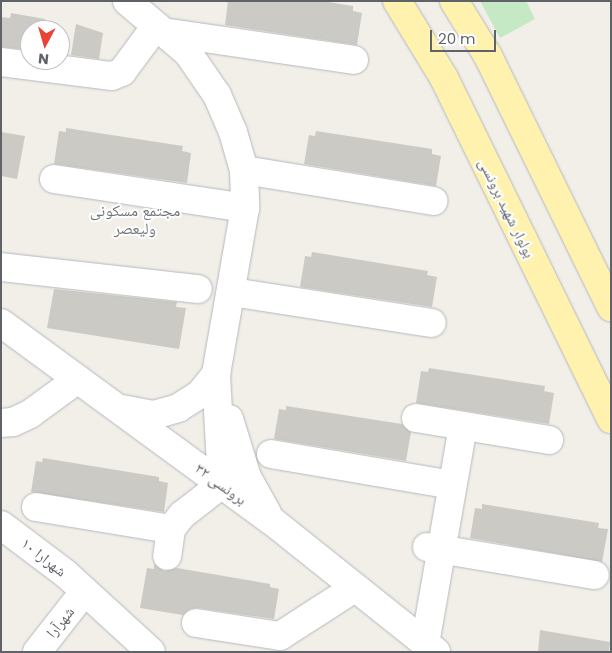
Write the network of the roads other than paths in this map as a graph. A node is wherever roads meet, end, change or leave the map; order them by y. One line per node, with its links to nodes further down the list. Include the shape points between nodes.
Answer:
1 (127, 1): 4 (street)
2 (397, 1): 21 (main road, بولوار شهید برونسی, via 444,78)
3 (454, 1): 14 (main road, via 488,56)
4 (160, 29): 5 (street); 6 (street, via 122,72 112,76); 7 (street, via 188,53 217,96 233,132)
5 (354, 60)
6 (1, 62)
7 (244, 170): 9 (street); 10 (street)
8 (54, 179): 10 (street)
9 (433, 201)
10 (245, 208): 13 (street)
11 (1, 267): 12 (street)
12 (198, 289)
13 (232, 292): 16 (street); 17 (street)
14 (611, 307)
15 (1, 323): 18 (street, برونسی ۳۲)
16 (432, 324)
17 (216, 374): 19 (street, via 200,394 178,408 154,415); 26 (street); 29 (street, via 247,477)
18 (78, 379): 19 (street, برونسی ۳۲); 22 (street, via 30,414 13,422)
19 (118, 408): 26 (street, برونسی ۳۲)
20 (416, 418): 23 (street)
21 (611, 418)
22 (1, 423)
23 (454, 424): 24 (street); 27 (street)
24 (549, 440)
25 (271, 454): 27 (street)
26 (222, 484): 29 (street, برونسی ۳۲); 31 (street, via 182,515)
27 (444, 484): 32 (street)
28 (36, 508): 31 (street)
29 (272, 521): 35 (street, برونسی ۳۲)
30 (1, 525): 36 (street, شهرارا ۱۰)
31 (170, 529): 33 (street)
32 (434, 548): 34 (street); 38 (street)
33 (167, 556)
34 (595, 575)
35 (353, 589): 37 (street, via 280,636); 38 (street, برونسی ۳۲)
36 (84, 592): 39 (street, شهرآرا); 40 (street, شهرارا ۱۰)
37 (196, 623)
38 (424, 643)
39 (36, 652)
40 (151, 652)

